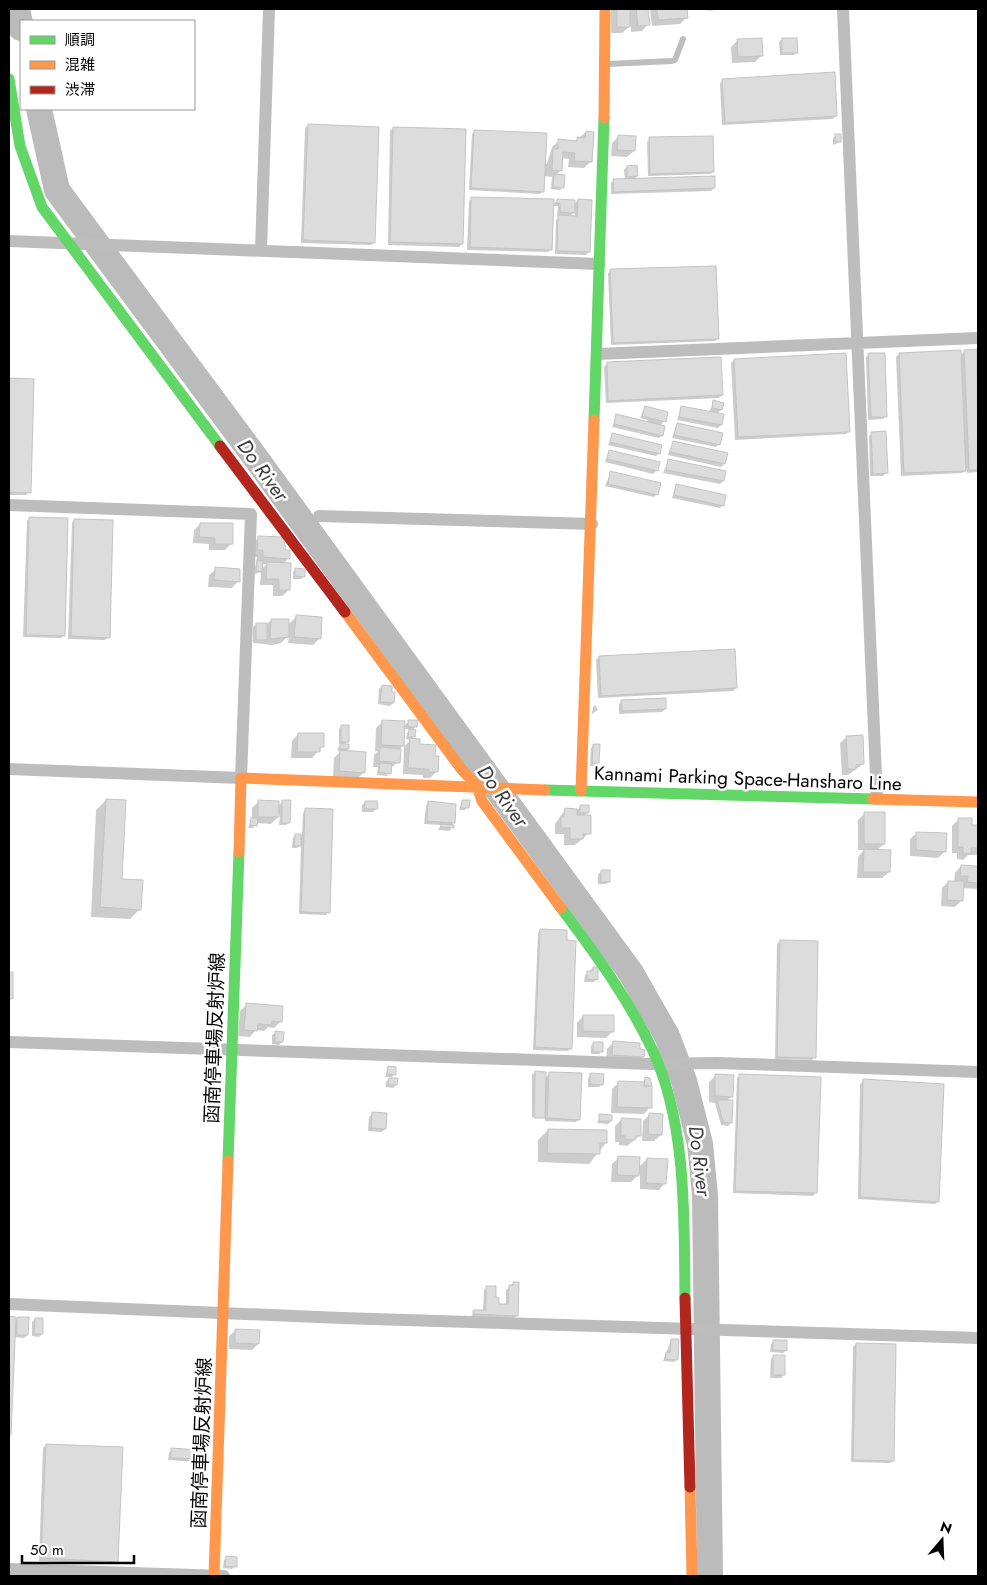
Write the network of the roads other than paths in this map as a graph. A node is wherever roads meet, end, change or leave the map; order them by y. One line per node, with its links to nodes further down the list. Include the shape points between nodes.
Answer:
1 (269, 9): 9 (street)
2 (605, 9): 5 (street)
3 (843, 9): 12 (street)
4 (684, 38): 5 (lane, via 672,61)
5 (605, 64): 10 (street)
6 (9, 79): 8 (street, via 20,146 42,207)
7 (9, 241): 8 (street)
8 (71, 244): 9 (street); 15 (street)
9 (261, 250): 10 (street)
10 (599, 264): 13 (street)
11 (978, 338): 12 (street)
12 (859, 344): 13 (street); 23 (street)
13 (597, 354): 18 (street)
14 (9, 505): 16 (street)
15 (267, 507): 16 (street); 21 (street)
16 (252, 514): 20 (street)
17 (319, 516): 18 (street)
18 (592, 524): 22 (street)
19 (9, 769): 20 (street)
20 (241, 778): 21 (street); 26 (street, 函南停車場反射炉線)
21 (477, 786): 22 (street, Kannami Parking Space-Hansharo Line); 27 (street, via 482,801 609,972)
22 (582, 791): 23 (street, Kannami Parking Space-Hansharo Line)
23 (877, 799): 24 (street, Kannami Parking Space-Hansharo Line)
24 (978, 802)
25 (9, 1042): 26 (street)
26 (231, 1050): 27 (street); 30 (street, 函南停車場反射炉線)
27 (662, 1064): 28 (street); 31 (street, via 680,1162)
28 (978, 1072)
29 (9, 1304): 30 (street)
30 (222, 1312): 31 (street); 34 (street, 函南停車場反射炉線)
31 (688, 1329): 32 (street); 36 (street)
32 (978, 1338)
33 (9, 1569): 34 (street)
34 (214, 1576): 35 (street)
35 (224, 1576)
36 (692, 1576)

